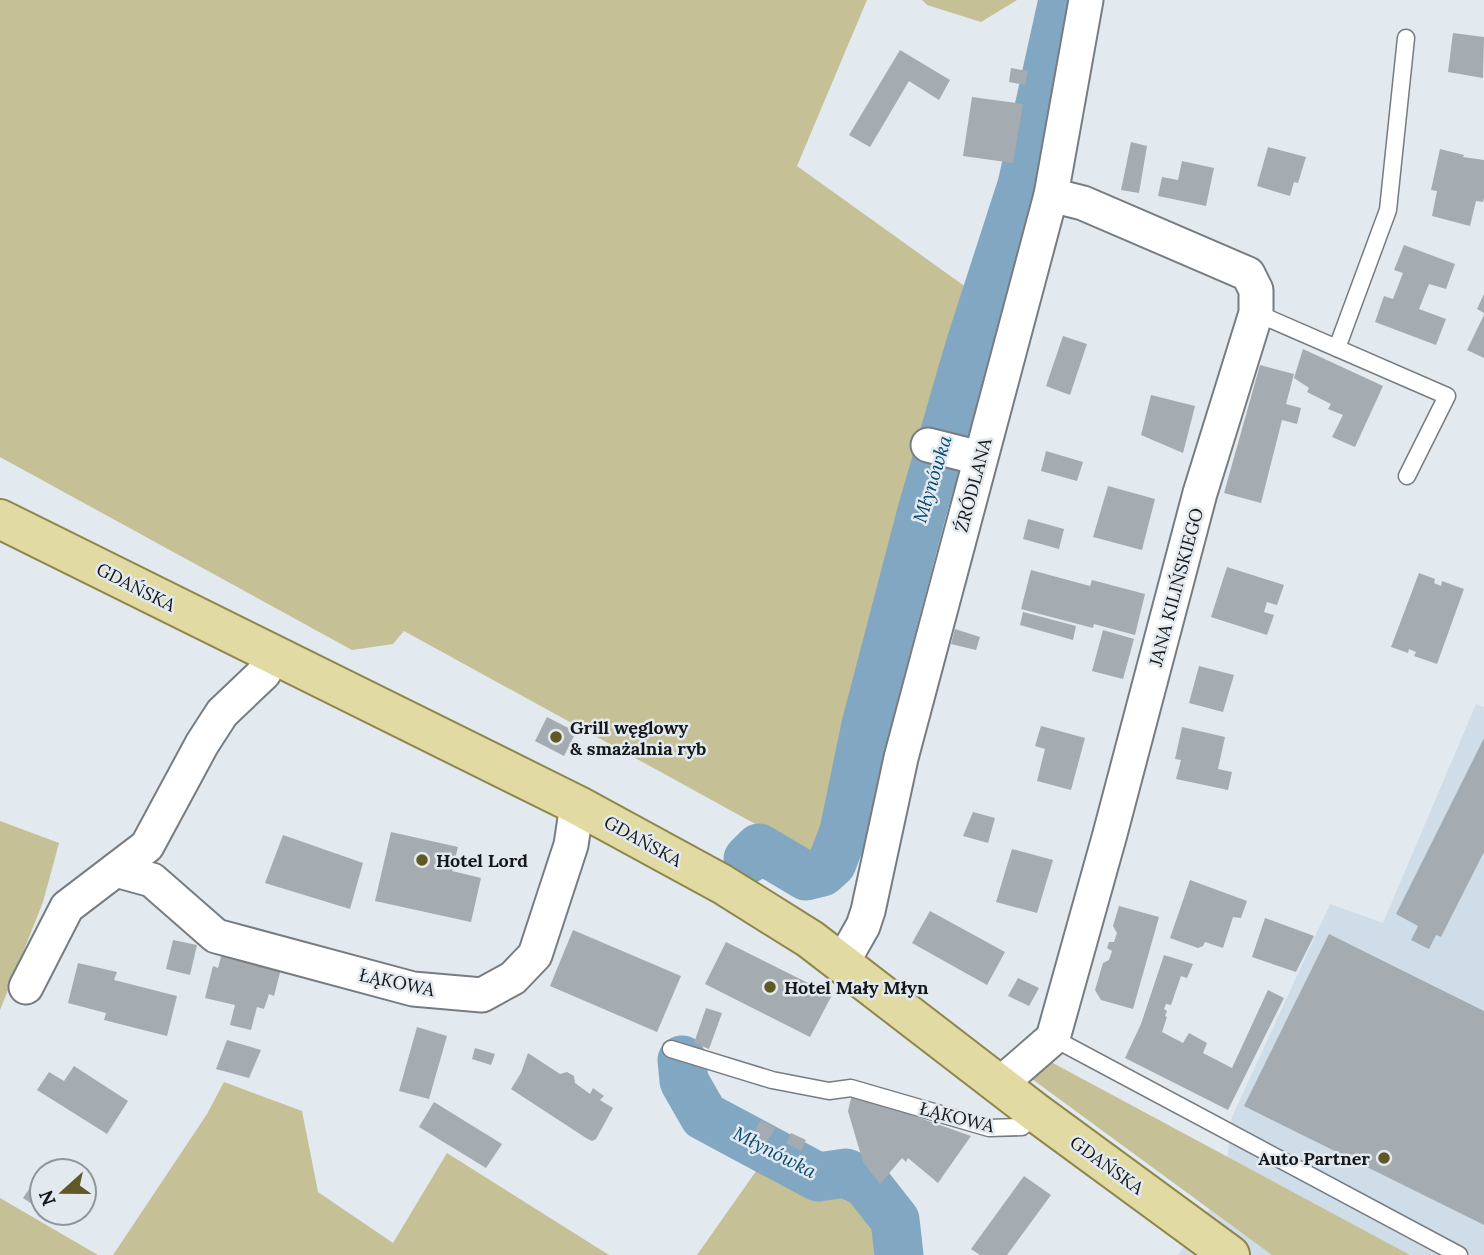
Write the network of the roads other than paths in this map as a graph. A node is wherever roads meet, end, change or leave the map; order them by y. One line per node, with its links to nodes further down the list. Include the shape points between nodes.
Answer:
1 (1086, 0): 3 (street, ŹRÓDLANA)
2 (1406, 38): 5 (lane, via 1388,210)
3 (1051, 195): 4 (street, JANA KILIŃSKIEGO, via 1083,203 1248,274 1256,290); 7 (street, ŹRÓDLANA)
4 (1256, 313): 5 (lane); 15 (street, JANA KILIŃSKIEGO, via 1200,493)
5 (1337, 348): 8 (lane, via 1447,396)
6 (928, 445): 7 (street)
7 (971, 456): 13 (street, ŹRÓDLANA, via 866,919)
8 (1407, 476)
9 (0, 519): 10 (main road, GDAŃSKA)
10 (272, 655): 11 (main road, GDAŃSKA); 12 (street, via 264,673 222,713 147,846)
11 (577, 805): 12 (street, ŁĄKOWA, via 570,845 535,955 513,978 482,995 413,989 216,936 152,880); 13 (main road, GDAŃSKA, via 722,884)
12 (116, 870): 14 (street, via 67,907)
13 (842, 963): 17 (main road, GDAŃSKA)
14 (26, 987)
15 (1053, 1038): 17 (street); 20 (lane)
16 (671, 1049): 18 (lane, ŁĄKOWA, via 772,1080 829,1091 851,1088 989,1128 1022,1128)
17 (999, 1085): 18 (main road, GDAŃSKA)
18 (1035, 1112): 19 (main road, GDAŃSKA)
19 (1230, 1255)
20 (1459, 1255)

